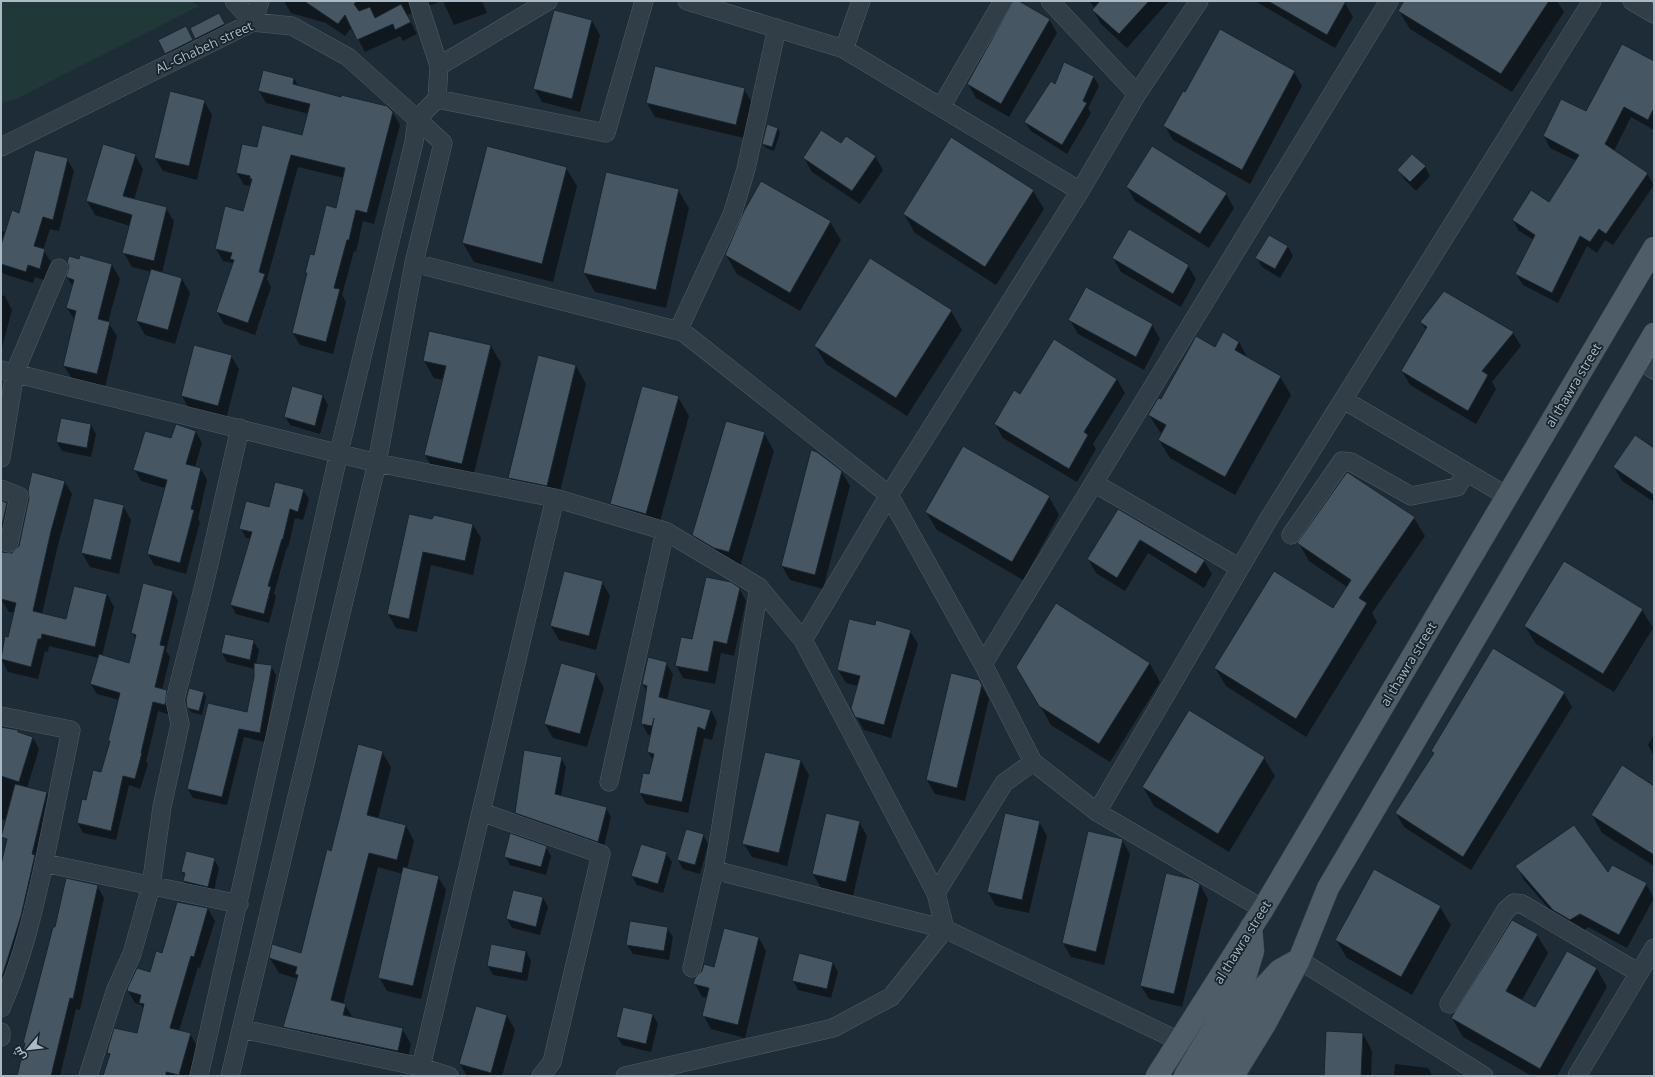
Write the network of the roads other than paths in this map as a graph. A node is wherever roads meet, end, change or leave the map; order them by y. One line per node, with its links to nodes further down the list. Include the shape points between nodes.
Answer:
1 (234, 1): 15 (street)
2 (260, 1): 15 (street)
3 (418, 1): 18 (street)
4 (644, 1): 20 (street, via 606,133)
5 (861, 1): 17 (street)
6 (1003, 1): 21 (street)
7 (1050, 1): 19 (street)
8 (1198, 1): 19 (street)
9 (1389, 1): 38 (street)
10 (1592, 1): 32 (street)
11 (1632, 1): 14 (street)
12 (692, 2): 16 (street)
13 (542, 3): 18 (street)
14 (1654, 14)
15 (253, 22): 22 (street, AL-Ghabeh street, via 292,26 348,57); 23 (street, AL-Ghabeh street)
16 (777, 28): 17 (street); 28 (street, via 746,168 732,215)
17 (844, 48): 21 (street)
18 (439, 66): 20 (street)
19 (1137, 94): 24 (street)
20 (437, 99): 22 (street)
21 (941, 107): 24 (street)
22 (417, 119): 26 (street, AL-Ghabeh street, via 443,143); 34 (street, via 412,150)
23 (1, 147)
24 (1080, 191): 40 (street)
25 (1654, 248): 41 (main road, al thawra street)
26 (414, 263): 28 (street); 36 (street)
27 (59, 268): 31 (street)
28 (678, 331): 40 (street, via 683,332)
29 (1654, 334): 30 (main road)
30 (1646, 364): 63 (main road, via 1328,888)
31 (8, 371): 33 (street); 35 (street)
32 (1344, 400): 37 (street); 46 (street)
33 (240, 428): 34 (street); 57 (street, via 175,700 180,724 162,806)
34 (340, 452): 36 (street); 59 (street)
35 (1, 458)
36 (377, 463): 42 (street); 68 (street)
37 (1466, 472): 41 (street); 44 (street, via 1457,487 1411,496 1351,462 1342,461)
38 (1094, 483): 46 (street); 49 (street)
39 (1, 489): 45 (street, via 19,496 9,543)
40 (889, 495): 48 (street); 49 (street)
41 (1507, 496): 60 (main road, al thawra street)
42 (555, 498): 43 (street); 53 (street)
43 (665, 530): 47 (street); 52 (street)
44 (1291, 535)
45 (1, 541)
46 (1240, 568): 54 (street)
47 (759, 588): 48 (street); 56 (street)
48 (803, 640): 58 (street)
49 (983, 664): 51 (street)
50 (1, 716): 55 (street, via 71,730)
51 (1033, 762): 54 (street); 58 (street, via 1004,783)
52 (609, 782)
53 (481, 812): 72 (street); 77 (street, via 601,854 552,1062)
54 (1097, 812): 60 (street)
55 (44, 863): 57 (street); 67 (street, via 27,938)
56 (714, 870): 61 (street); 64 (street)
57 (151, 886): 59 (street); 73 (street, via 132,954 116,989)
58 (936, 893): 61 (street)
59 (239, 904): 74 (street)
60 (1257, 918): 71 (main road, al thawra street); 80 (main road, via 1253,951 1246,974)
61 (945, 929): 71 (street); 78 (street, via 891,997 833,1028)
62 (1654, 948): 65 (street)
63 (1299, 960): 81 (main road, via 1280,970 1264,987); 82 (main road, via 1265,1024); 83 (street)
64 (692, 968)
65 (1639, 973): 66 (street, via 1522,904 1514,903 1506,910); 84 (street)
66 (1449, 1004)
67 (1, 1008)
68 (242, 1029): 72 (street); 75 (street)
69 (1, 1032): 70 (street)
70 (1, 1037)
71 (1179, 1040): 79 (main road, al thawra street)
72 (420, 1066): 76 (street)
73 (88, 1076)
74 (199, 1076)
75 (230, 1076)
76 (449, 1076)
77 (541, 1076)
78 (625, 1076)
79 (1157, 1076)
80 (1185, 1076)
81 (1209, 1076)
82 (1233, 1076)
83 (1484, 1076)
84 (1577, 1076)

